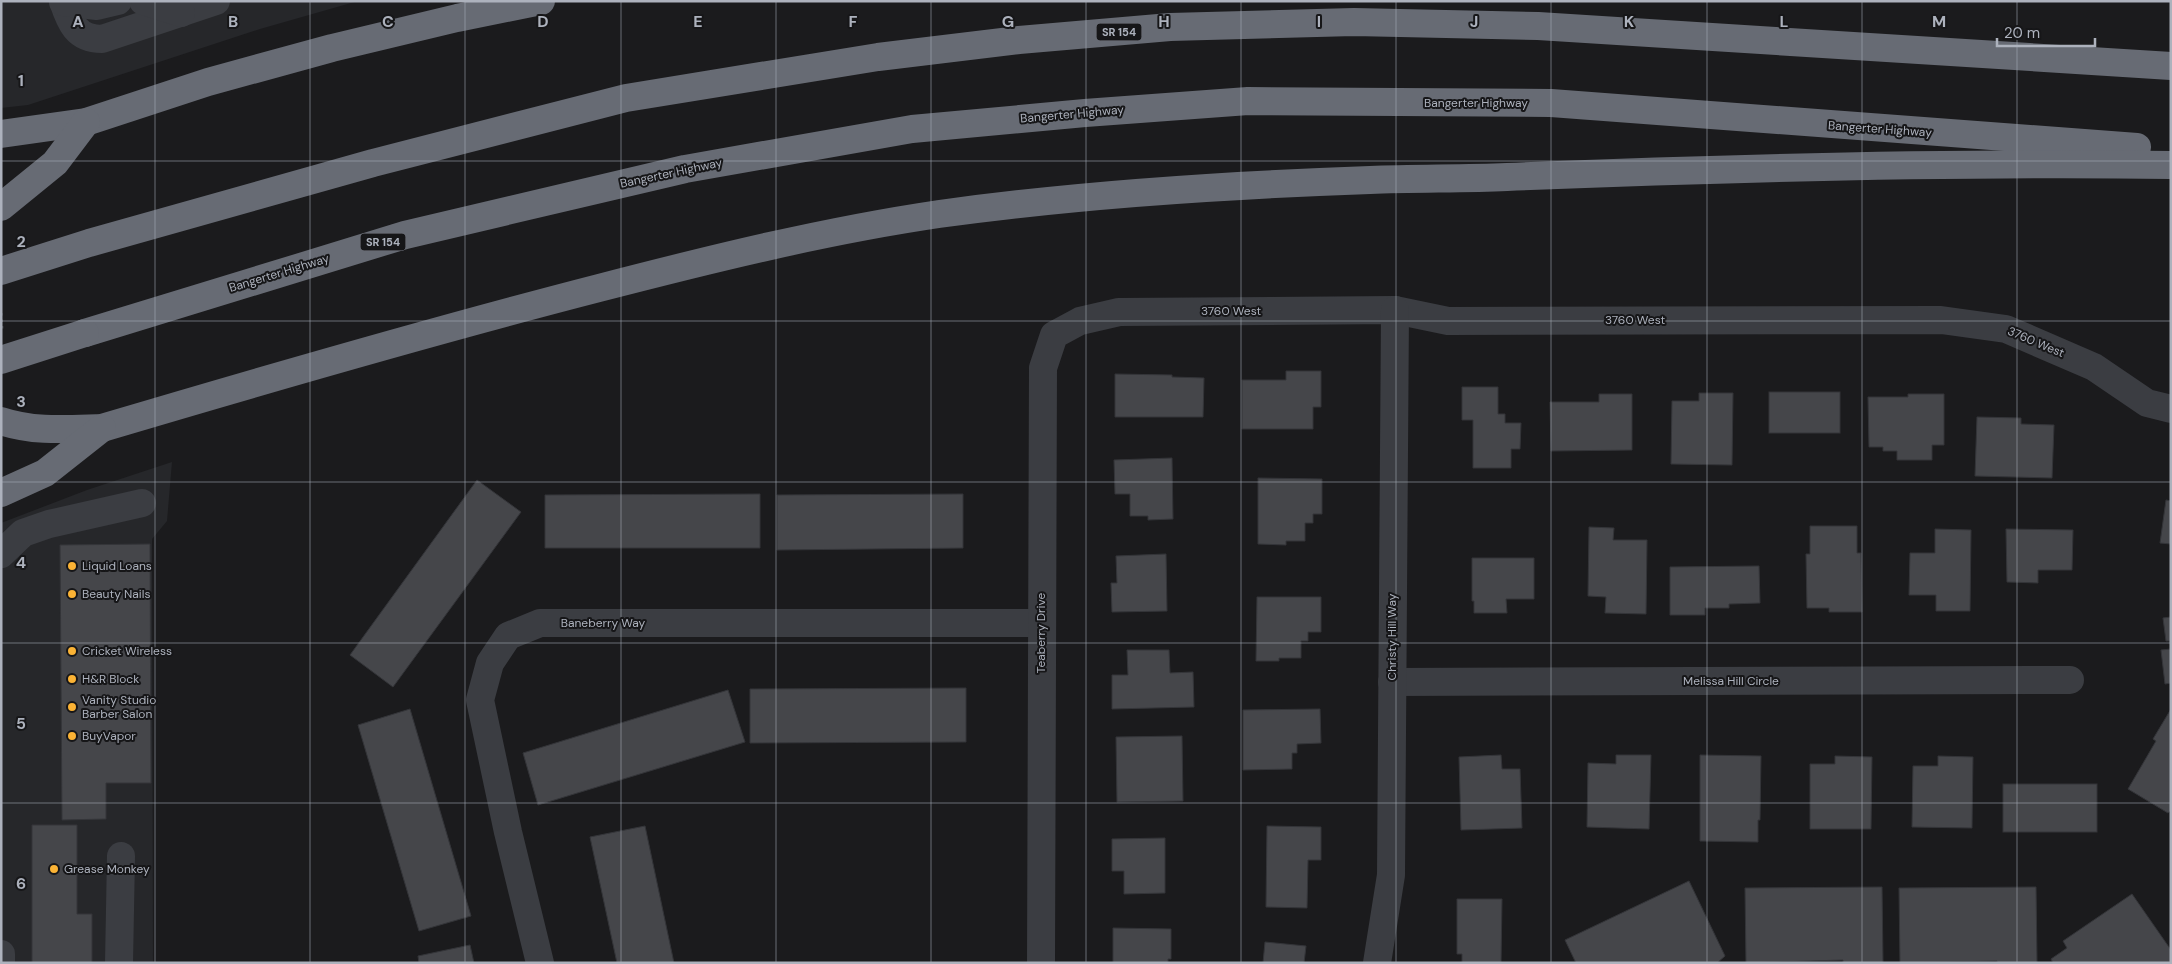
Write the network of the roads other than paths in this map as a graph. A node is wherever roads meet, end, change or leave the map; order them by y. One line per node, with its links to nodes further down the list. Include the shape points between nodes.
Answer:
1 (63, 1): 2 (street, via 97,6); 6 (street, via 71,25 95,38)
2 (118, 1)
3 (143, 1): 6 (street)
4 (216, 1): 6 (street)
5 (541, 1): 8 (highway, via 332,48 208,82)
6 (181, 13)
7 (2171, 66): 13 (highway, SR 154, via 1538,26 1460,24 1354,22 1170,27 1038,38 878,57 626,98 373,163)
8 (86, 122): 9 (highway); 12 (highway, via 55,163)
9 (1, 134)
10 (2171, 149): 16 (highway, Bangerter Highway / SR 154, bridge, via 1551,103 1248,101 912,129 685,168 405,234)
11 (2171, 165): 19 (highway, via 1804,166 1377,179 1245,185 1023,203 926,216 742,252 459,324)
12 (1, 207)
13 (1, 271)
14 (1395, 310): 15 (street, 3760 West, via 1119,312); 17 (street, 3760 West, via 1448,321 1941,320 2006,329 2094,367 2147,403); 25 (street, Christy Hill Way)
15 (1080, 321): 23 (street, Teaberry Drive, via 1054,335 1043,368)
16 (1, 360)
17 (2171, 409)
18 (1, 421): 19 (highway, via 20,427 48,429)
19 (102, 428): 20 (highway, via 45,473)
20 (1, 493)
21 (142, 503): 22 (street, via 23,533)
22 (1, 554)
23 (1041, 623): 30 (street, Baneberry Way, via 540,622 508,636 490,663 480,700); 31 (street, Teaberry Drive)
24 (2070, 680): 25 (street, Melissa Hill Circle)
25 (1392, 682): 32 (street, Christy Hill Way, via 1391,875)
26 (121, 856): 29 (street)
27 (1, 954): 28 (street)
28 (1, 963)
29 (120, 963)
30 (540, 963)
31 (1041, 963)
32 (1377, 963)

